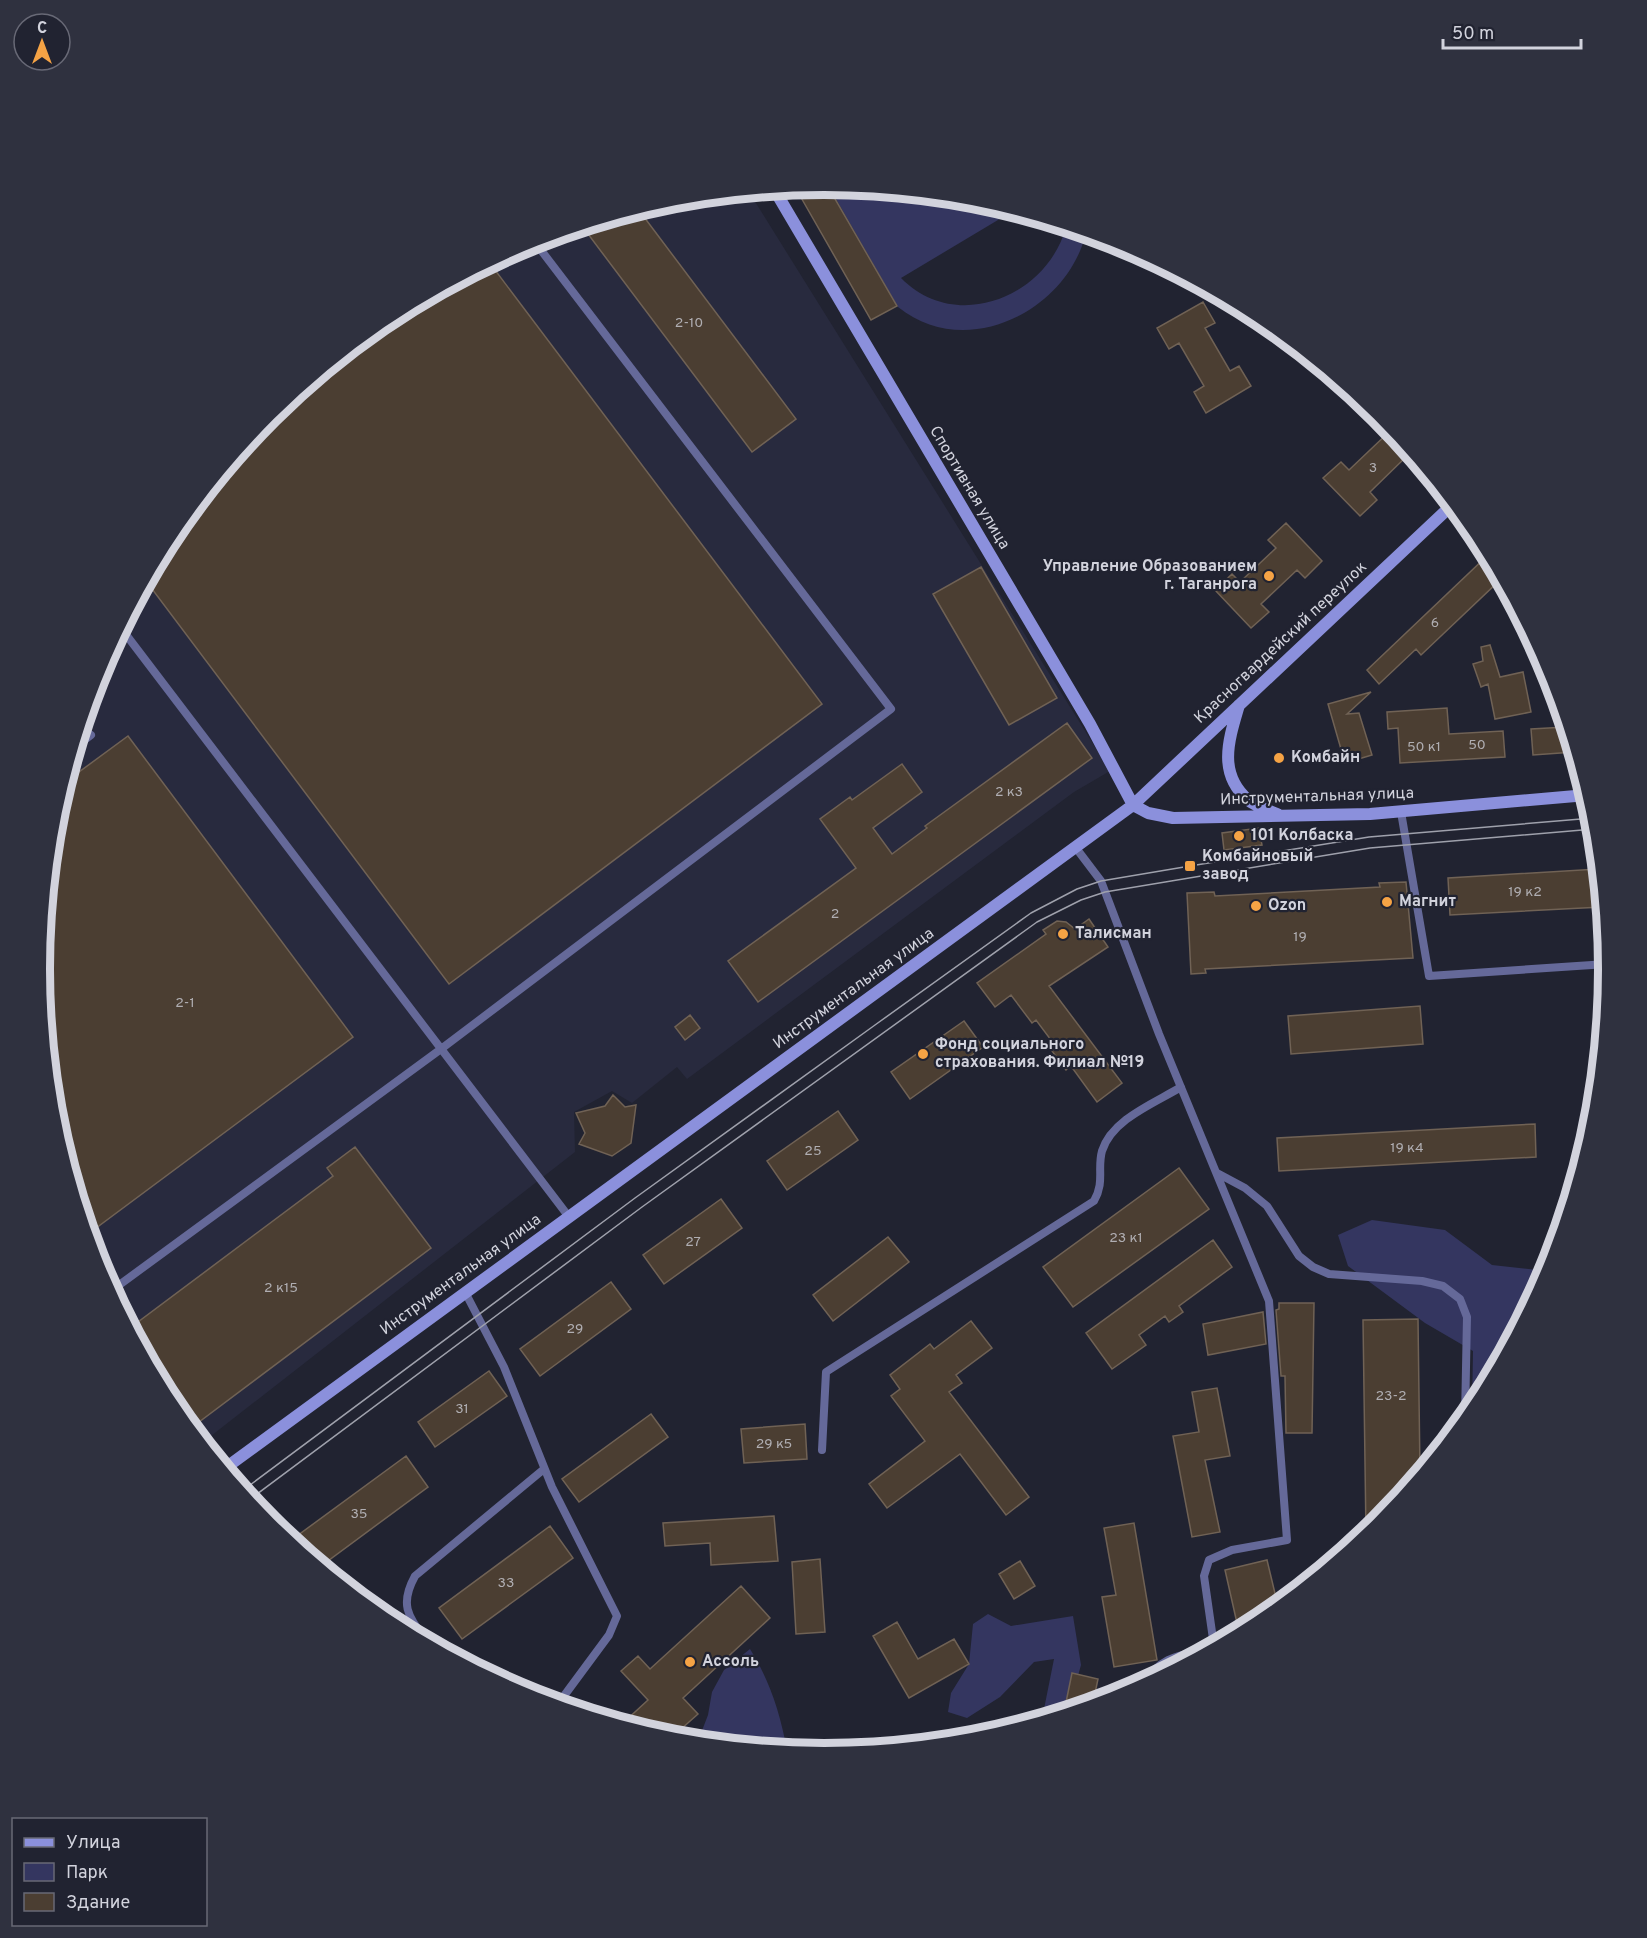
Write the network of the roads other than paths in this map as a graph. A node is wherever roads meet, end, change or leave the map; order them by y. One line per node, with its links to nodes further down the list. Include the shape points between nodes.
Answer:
1 (779, 197): 9 (street, Спортивная улица, via 1090,724)
2 (540, 249): 14 (lane, via 891,709)
3 (1447, 510): 5 (street, Красногвардейский переулок)
4 (126, 634): 14 (lane)
5 (1239, 704): 9 (street, Красногвардейский переулок); 11 (street, via 1228,740 1229,778 1248,801)
6 (91, 735): 7 (lane)
7 (85, 739)
8 (1578, 796): 10 (street, Инструментальная улица)
9 (1133, 805): 11 (street, Инструментальная улица, via 1173,818); 12 (street, Инструментальная улица)
10 (1401, 812): 11 (street, Инструментальная улица); 13 (lane, via 1429,976)
11 (1280, 816)
12 (1076, 848): 15 (lane, via 1101,882); 17 (street, Инструментальная улица)
13 (1598, 965)
14 (441, 1049): 17 (lane); 18 (lane)
15 (1181, 1088): 16 (lane); 21 (lane, via 1118,1126 1102,1151 1101,1189 1094,1201 826,1372)
16 (1216, 1173): 20 (lane, via 1268,1206 1299,1256 1312,1267 1329,1274 1422,1281 1443,1286 1460,1299 1467,1317); 25 (lane, via 1269,1300 1287,1540 1233,1550 1209,1560 1204,1576)
17 (569, 1217): 19 (street, Инструментальная улица)
18 (118, 1286)
19 (465, 1292): 22 (street, Инструментальная улица); 23 (lane, via 504,1367)
20 (1465, 1401)
21 (822, 1450)
22 (230, 1465)
23 (544, 1469): 24 (lane, via 415,1576 405,1605); 28 (lane, via 617,1616 609,1635)
24 (417, 1628)
25 (1213, 1637)
26 (1181, 1655): 27 (lane)
27 (1152, 1669)
28 (563, 1697)

